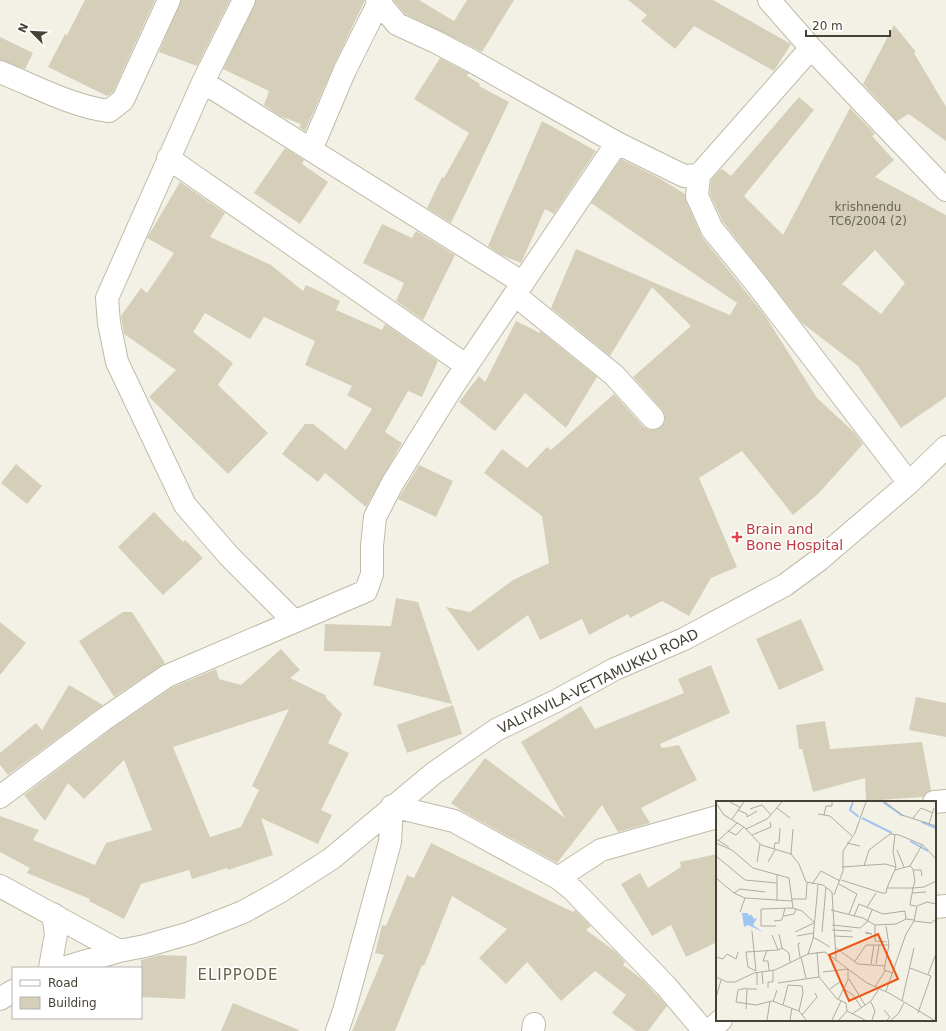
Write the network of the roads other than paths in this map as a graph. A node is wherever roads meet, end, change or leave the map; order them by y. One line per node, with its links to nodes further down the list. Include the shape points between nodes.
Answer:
1 (169, 0): 6 (street, via 123,100 109,111 75,103)
2 (244, 0): 7 (street)
3 (769, 0): 5 (street)
4 (378, 1): 8 (street, via 397,24 454,51); 9 (street)
5 (811, 48): 11 (street); 12 (street)
6 (0, 72)
7 (203, 82): 9 (street); 10 (street)
8 (617, 143): 11 (street, via 684,176); 13 (street)
9 (311, 150): 13 (street)
10 (168, 158): 14 (street); 18 (street, via 107,298 117,362 185,504 229,556)
11 (699, 175): 17 (street, via 697,196 712,229)
12 (946, 190)
13 (519, 289): 14 (street); 15 (street, via 614,376)
14 (467, 366): 18 (street, via 392,484 375,517 372,574 366,591)
15 (653, 418)
16 (946, 447): 17 (street, VALIYAVILA-VETTAMUKKU ROAD)
17 (909, 482): 22 (street, VALIYAVILA-VETTAMUKKU ROAD, via 819,560 785,585 684,639 615,669 496,730)
18 (294, 621): 19 (street, via 167,676)
19 (0, 798)
20 (946, 801): 21 (street)
21 (936, 802)
22 (392, 806): 24 (street, via 454,821); 29 (street, VALIYAVILA-VETTAMUKKU ROAD, via 331,859 243,912 190,933); 35 (street, via 390,842)
23 (716, 817): 24 (street, via 600,850)
24 (558, 878): 36 (street, via 573,890 666,986)
25 (0, 886): 28 (street)
26 (946, 906): 27 (street)
27 (936, 907)
28 (53, 914): 29 (street); 30 (street, via 56,934)
29 (119, 951): 31 (street, VALIYAVILA-VETTAMUKKU ROAD)
30 (50, 967)
31 (66, 967)
32 (12, 992): 33 (street)
33 (0, 999)
34 (720, 1021): 37 (street)
35 (337, 1031)
36 (704, 1031)
37 (709, 1031)

